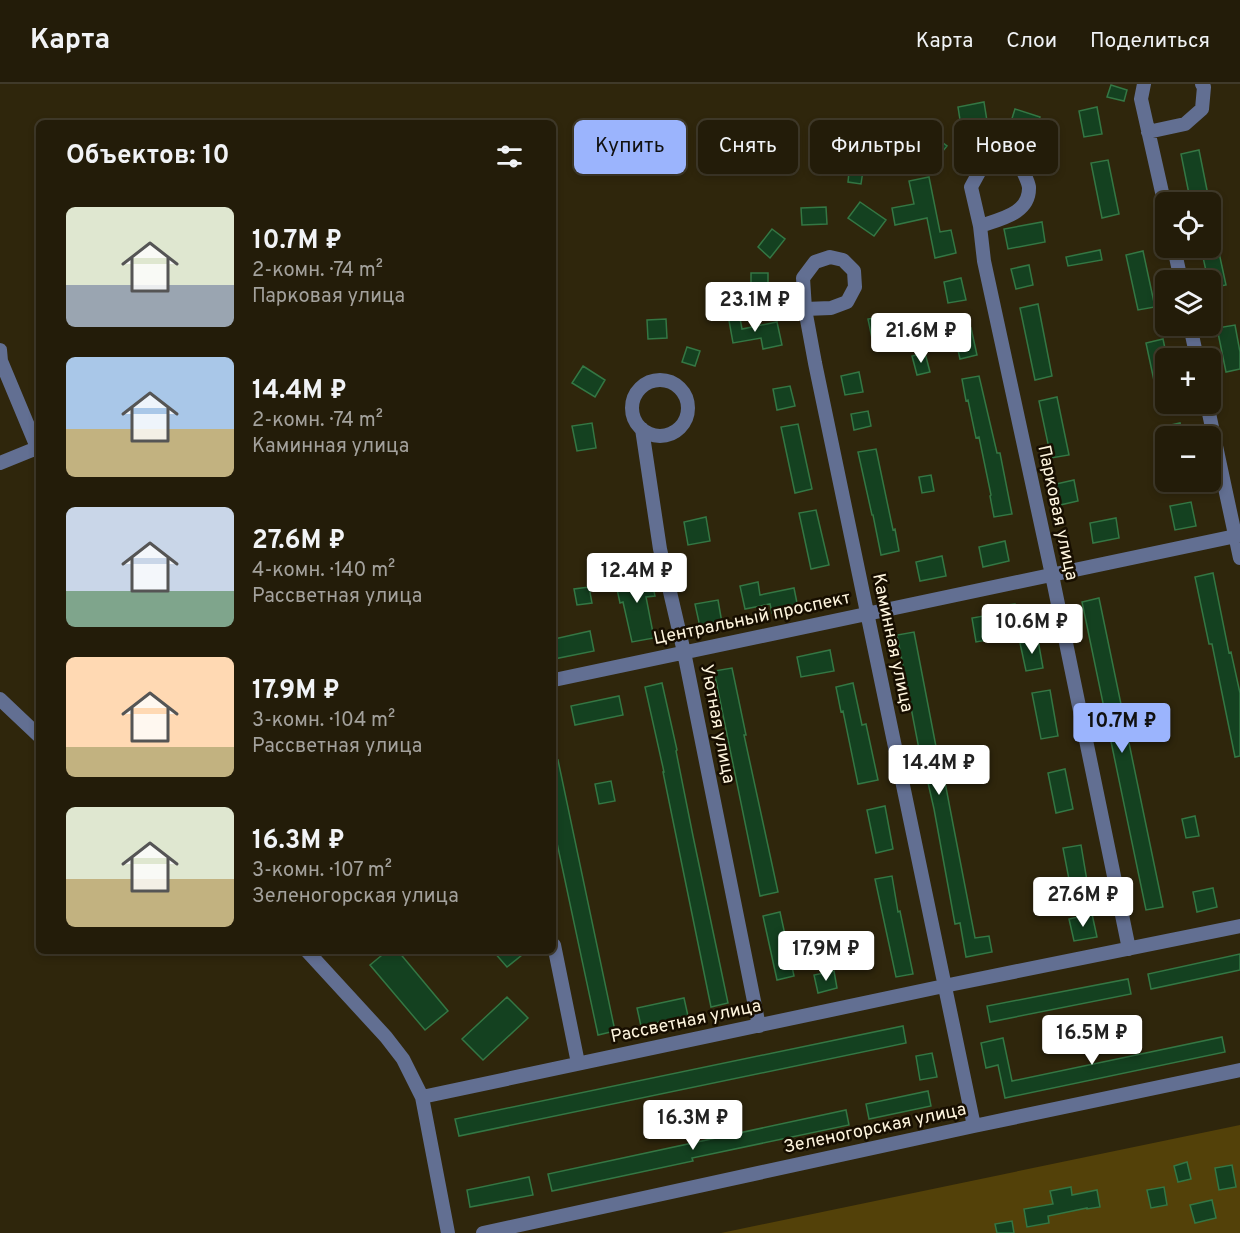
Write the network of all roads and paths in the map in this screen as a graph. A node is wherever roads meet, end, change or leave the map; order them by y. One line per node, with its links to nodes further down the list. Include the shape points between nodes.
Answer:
1 (1144, 84): 3 (street, via 1141,99)
2 (1202, 84): 3 (street, via 1202,109 1185,124)
3 (1149, 132): 4 (street)
4 (1162, 192)
5 (980, 226): 5 (street, Парковая улица, via 971,187 982,165 1005,161 1022,169 1029,186 1027,201 1014,215); 15 (street, Парковая улица, via 984,261)
6 (805, 309): 6 (street, Каминная улица, via 803,278 815,262 830,257 843,260 854,272 855,287 847,302 831,308); 16 (street, Каминная улица)
7 (0, 358): 10 (street)
8 (1209, 414): 13 (street)
9 (642, 429): 9 (street, via 632,408 642,386 656,380 679,386 689,407 679,429 664,436); 17 (street, Уютная улица, via 660,549)
10 (36, 444)
11 (36, 450): 12 (street)
12 (0, 464)
13 (1238, 536): 14 (street); 15 (street, Центральный проспект)
14 (1240, 558)
15 (1052, 575): 16 (street, Центральный проспект); 22 (street, Парковая улица)
16 (868, 613): 17 (street, Центральный проспект); 25 (street, Каминная улица)
17 (684, 652): 18 (street, Центральный проспект); 26 (street, Уютная улица)
18 (556, 680)
19 (0, 699): 20 (street)
20 (36, 733)
21 (1240, 926): 22 (street, Рассветная улица)
22 (1129, 949): 25 (street, Рассветная улица)
23 (309, 954): 29 (street, via 386,1037 403,1059)
24 (556, 954): 27 (street)
25 (944, 986): 26 (street, Рассветная улица); 30 (street, Каминная улица)
26 (759, 1026): 27 (street, Рассветная улица)
27 (578, 1063): 29 (street, Рассветная улица)
28 (1240, 1070): 30 (street, Зеленогорская улица)
29 (422, 1097): 31 (street)
30 (974, 1126): 32 (street, Зеленогорская улица)
31 (448, 1233)
32 (483, 1233)

